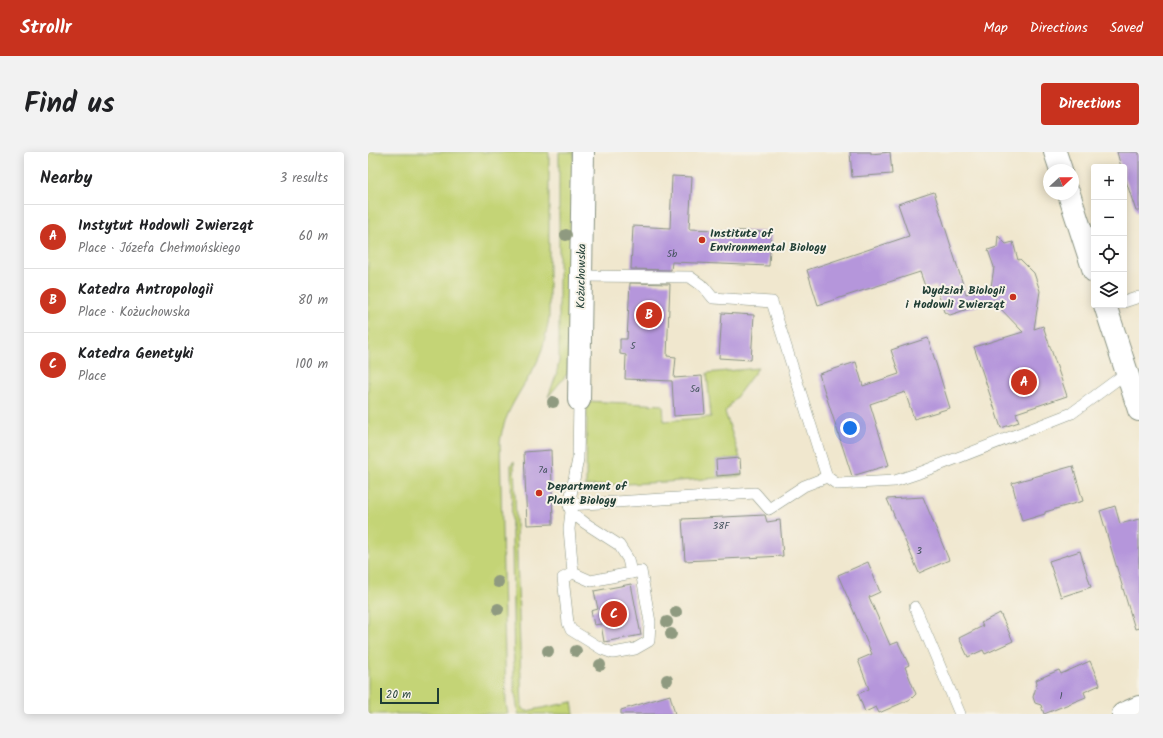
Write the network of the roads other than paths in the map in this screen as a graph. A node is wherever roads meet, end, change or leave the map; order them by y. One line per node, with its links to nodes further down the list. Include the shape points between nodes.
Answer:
1 (583, 152): 6 (street, Kożuchowska)
2 (1055, 152): 3 (street)
3 (1059, 164)
4 (1071, 200): 5 (street)
5 (1091, 262)
6 (581, 276): 11 (street, Kożuchowska); 13 (lane, via 690,277 704,286 713,298 772,302)
7 (1139, 297): 8 (lane)
8 (1127, 301)
9 (1113, 308): 10 (street)
10 (1128, 376): 12 (street); 13 (lane, via 1118,379 1072,413 895,481 837,484)
11 (579, 400): 14 (lane, via 578,459)
12 (1139, 410)
13 (827, 477): 14 (lane, via 804,486 769,508 755,493)
14 (570, 508): 15 (lane); 16 (lane, via 585,523 619,545 628,559)
15 (572, 573): 16 (lane, via 591,581); 16 (lane, via 563,578 571,630 613,653 635,649 649,641 650,622 641,571)
16 (631, 573)
17 (915, 607): 19 (lane)
18 (1139, 707): 20 (street)
19 (960, 714)
20 (1123, 714)

